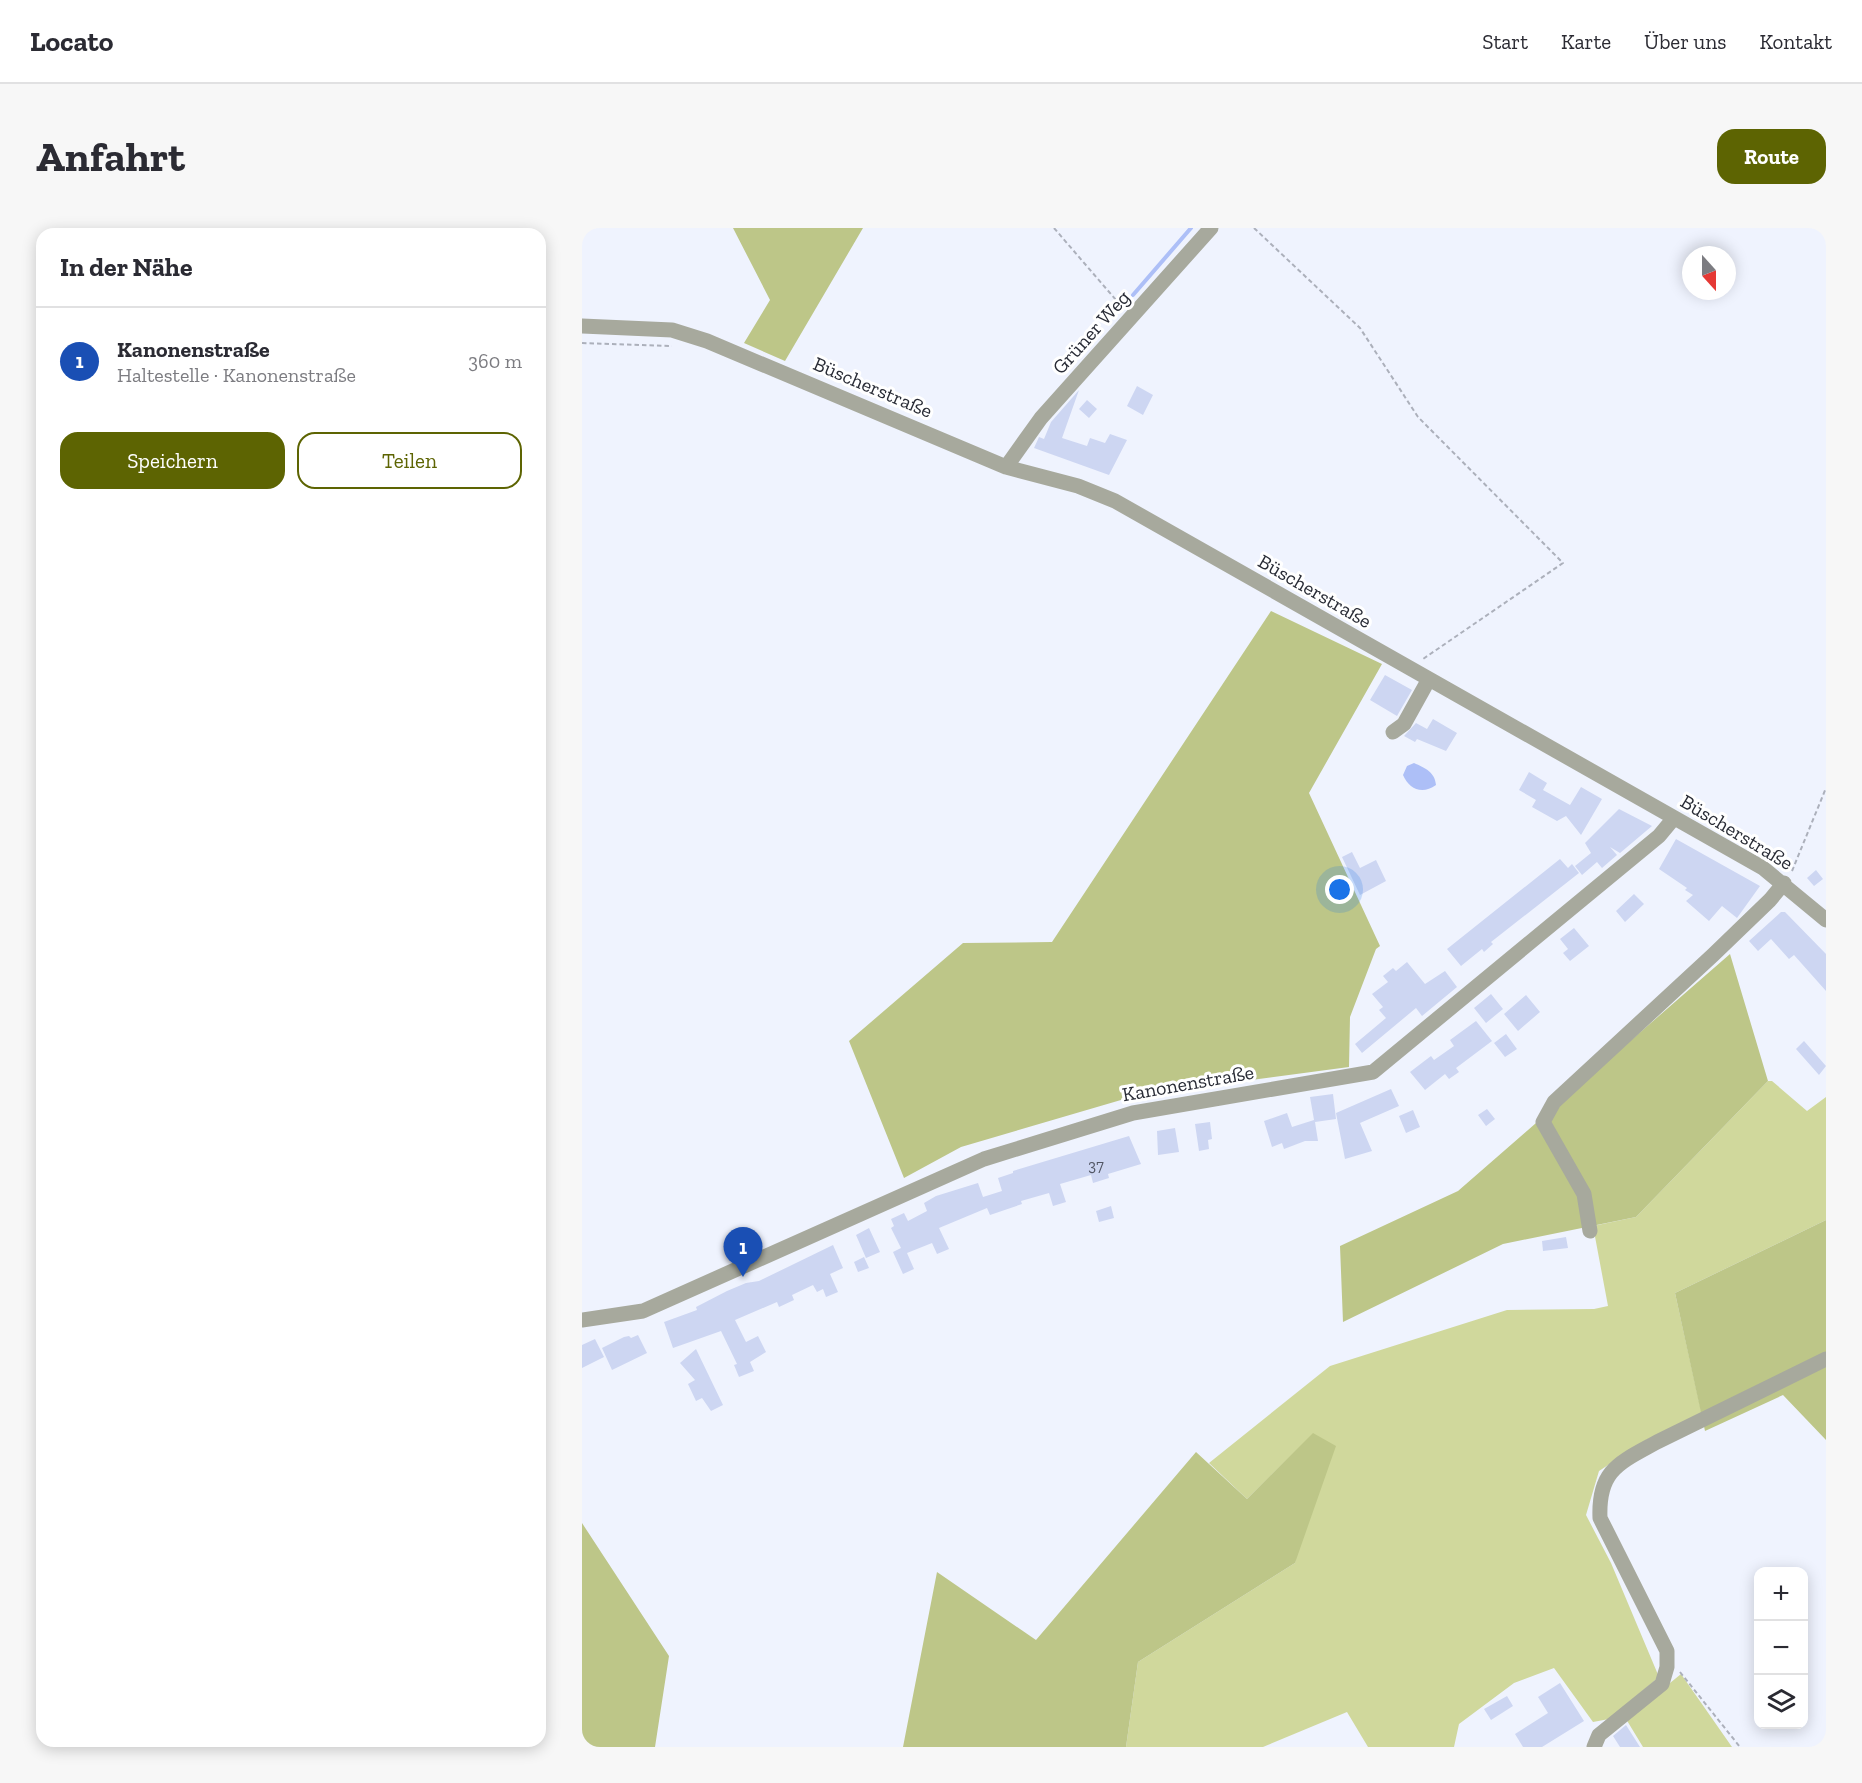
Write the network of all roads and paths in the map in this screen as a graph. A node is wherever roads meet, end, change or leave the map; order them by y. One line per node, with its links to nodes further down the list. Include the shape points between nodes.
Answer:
1 (1054, 228): 4 (path)
2 (1211, 228): 4 (street, Grüner Weg)
3 (1254, 228): 9 (path, via 1360,328 1418,417 1563,563)
4 (1131, 319): 8 (street, Grüner Weg, via 1041,418)
5 (582, 326): 8 (street, Büscherstraße, via 672,330 753,358)
6 (582, 343): 7 (path)
7 (681, 347)
8 (1005, 467): 9 (street, Büscherstraße, via 1078,486 1115,501)
9 (1410, 669): 10 (street, Büscherstraße)
10 (1429, 679): 11 (street, via 1404,724); 13 (street, Büscherstraße)
11 (1393, 732)
12 (1826, 788): 14 (path, via 1796,866)
13 (1674, 818): 14 (street, Büscherstraße); 17 (street, Kanonenstraße, via 1659,836 1373,1072 1133,1113 996,1155 643,1311)
14 (1784, 883): 15 (street, Büscherstraße); 16 (street, via 1554,1102 1543,1122 1584,1194)
15 (1826, 920)
16 (1590, 1231)
17 (582, 1320)
18 (1826, 1359): 19 (street, via 1657,1442 1607,1476 1599,1496 1600,1518)
19 (1667, 1651): 20 (street, via 1662,1684 1599,1735); 21 (path)
20 (1594, 1747)
21 (1740, 1747)

